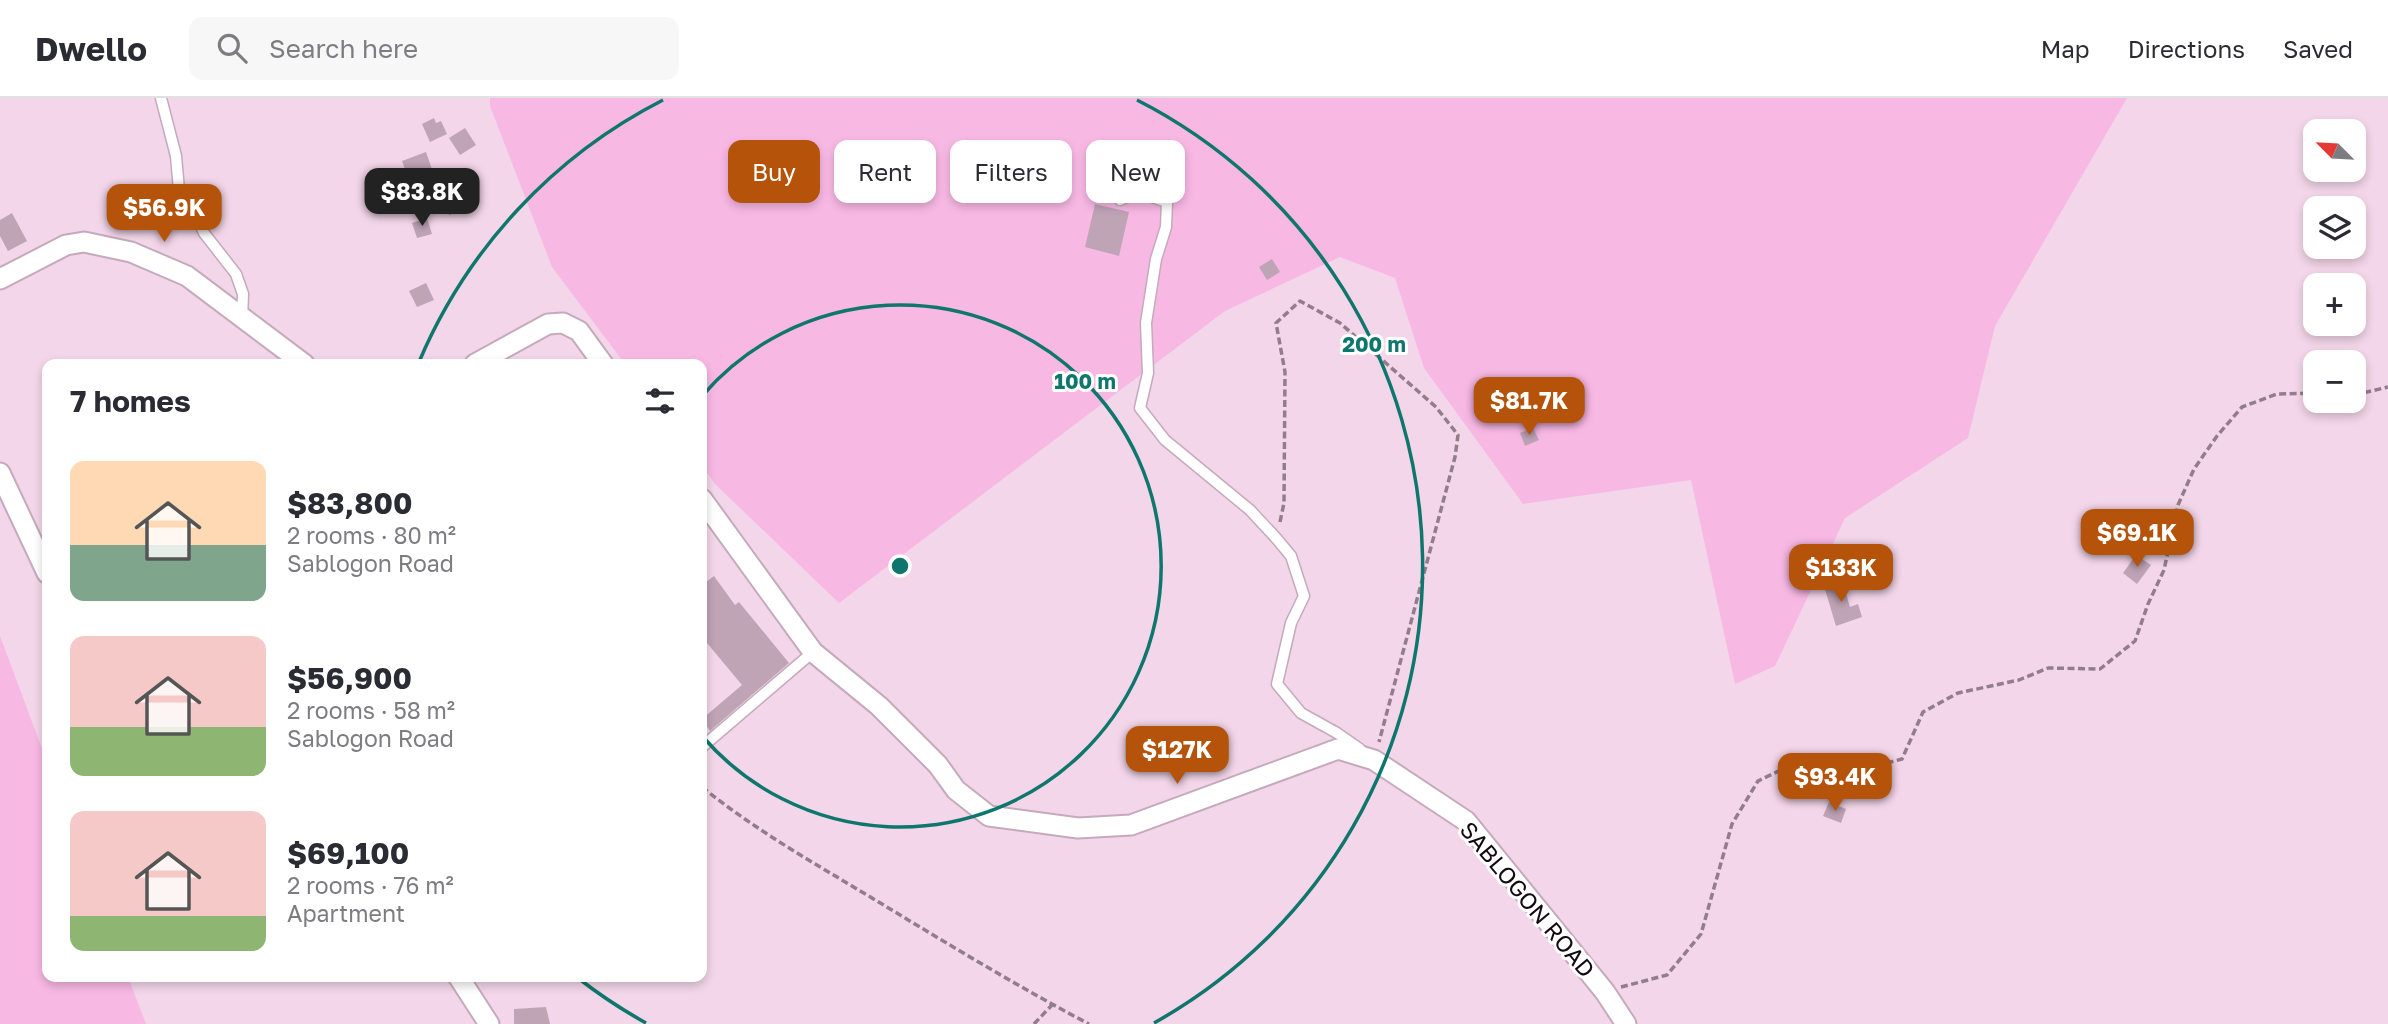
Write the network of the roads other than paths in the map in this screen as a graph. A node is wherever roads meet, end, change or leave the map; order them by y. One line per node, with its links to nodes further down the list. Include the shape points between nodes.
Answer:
1 (161, 98): 4 (lane, via 176,156 179,190 236,274 243,294)
2 (1167, 203): 13 (lane, via 1146,323 1148,373 1140,408 1165,440 1250,510 1291,556 1304,596 1291,622 1278,684 1301,713)
3 (0, 279): 4 (street, via 66,245 84,242 131,252 187,276)
4 (242, 318): 5 (street)
5 (297, 359)
6 (484, 359): 7 (street, via 548,324 563,323 579,331)
7 (599, 359)
8 (0, 473): 10 (street)
9 (707, 506): 11 (street, SABLOGON ROAD)
10 (42, 562)
11 (813, 652): 12 (lane); 13 (street, SABLOGON ROAD, via 907,732 956,790 989,816 1079,828 1131,825 1338,749)
12 (707, 743)
13 (1374, 760): 16 (street, SABLOGON ROAD, via 1466,821)
14 (462, 982): 15 (street)
15 (489, 1024)
16 (1626, 1024)

